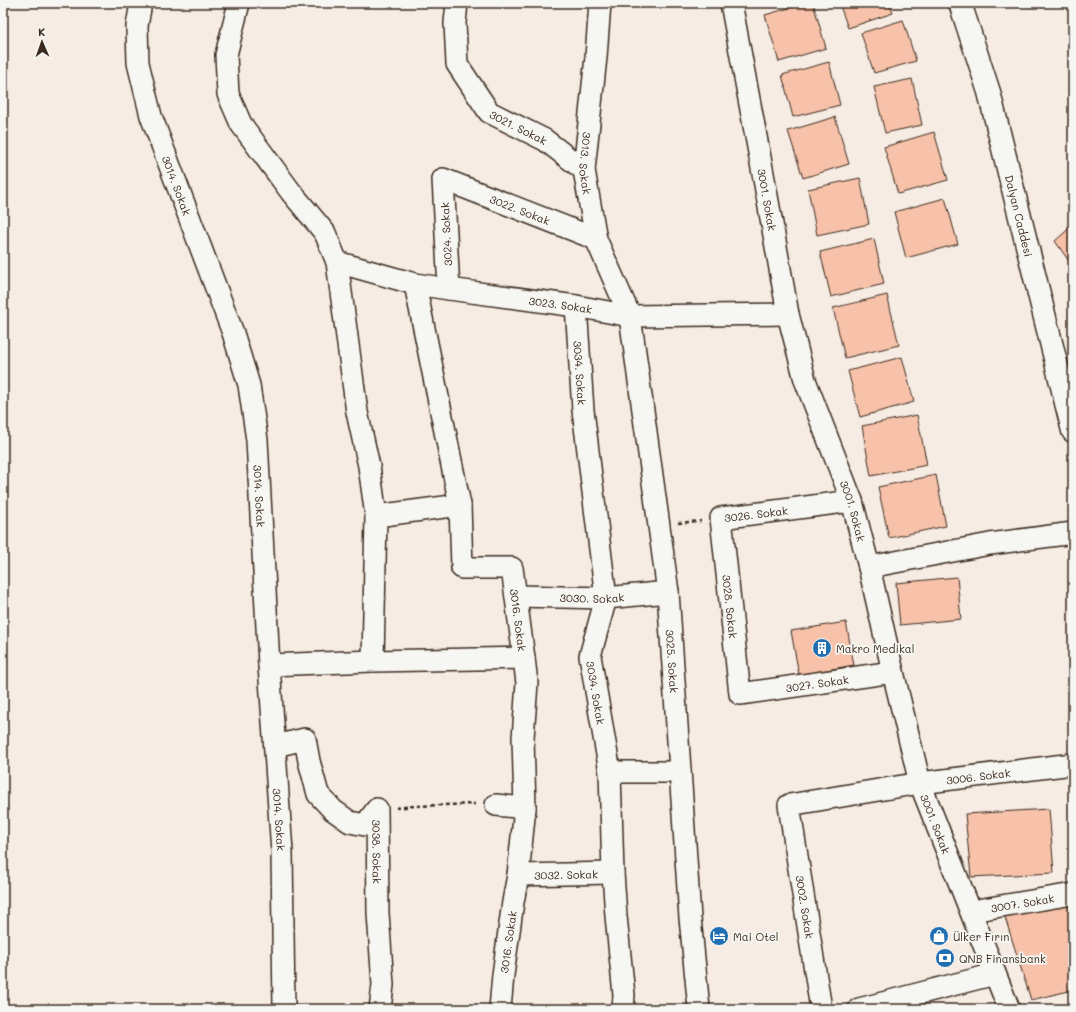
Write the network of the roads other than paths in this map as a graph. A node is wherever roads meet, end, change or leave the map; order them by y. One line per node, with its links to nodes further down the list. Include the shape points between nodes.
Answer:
1 (141, 3): 28 (street, 3014. Sokak, via 137,26 138,63 151,116 249,385 257,440)
2 (239, 3): 10 (street, via 226,54 228,94 241,124 291,192 325,232)
3 (457, 3): 7 (street, 3021. Sokak, via 457,64 489,112 545,140)
4 (600, 3): 7 (street, 3013. Sokak)
5 (731, 3): 14 (street, 3001. Sokak)
6 (960, 3): 16 (street, Dalyan Caddesi, via 990,92)
7 (584, 170): 9 (street, 3013. Sokak)
8 (443, 179): 9 (street, 3022. Sokak); 12 (street, 3024. Sokak)
9 (596, 239): 15 (street, 3013. Sokak)
10 (337, 262): 11 (street, 3023. Sokak); 19 (street, via 357,412)
11 (415, 284): 12 (street, 3023. Sokak); 18 (street, 3016. Sokak)
12 (449, 290): 13 (street, 3023. Sokak)
13 (576, 306): 15 (street, 3023. Sokak); 25 (street, 3034. Sokak, via 583,410)
14 (788, 314): 15 (street, 3023. Sokak); 17 (street, 3001. Sokak, via 805,380)
15 (630, 316): 23 (street, 3025. Sokak)
16 (1072, 422)
17 (852, 501): 20 (street, 3026. Sokak); 22 (street, 3001. Sokak)
18 (460, 505): 19 (street); 24 (street, 3016. Sokak, via 462,568 512,568)
19 (376, 516): 27 (street)
20 (721, 518): 30 (street, 3028. Sokak)
21 (1073, 534): 22 (street, via 990,544)
22 (869, 567): 29 (street, 3001. Sokak)
23 (668, 592): 25 (street, 3030. Sokak); 34 (street, 3025. Sokak)
24 (516, 596): 25 (street, 3030. Sokak); 26 (street, 3016. Sokak)
25 (606, 598): 33 (street, 3034. Sokak, via 590,656)
26 (524, 658): 27 (street); 38 (street, 3016. Sokak, via 527,683 522,738)
27 (373, 661): 28 (street)
28 (269, 665): 31 (street, 3014. Sokak)
29 (893, 672): 30 (street, 3027. Sokak); 35 (street, 3001. Sokak)
30 (740, 694)
31 (275, 746): 44 (street, 3014. Sokak, via 282,852); 45 (street, 3038. Sokak, via 305,739 318,794 333,810 350,822 365,825 377,809 378,913 383,985)
32 (1073, 764): 35 (street, 3006. Sokak)
33 (610, 772): 34 (street); 39 (street, 3034. Sokak)
34 (680, 772): 48 (street, 3025. Sokak)
35 (920, 783): 37 (street, 3006. Sokak); 42 (street, 3001. Sokak)
36 (489, 804): 38 (street)
37 (789, 805): 49 (street, 3002. Sokak)
38 (525, 808): 40 (street, 3016. Sokak)
39 (614, 873): 40 (street, 3032. Sokak); 47 (street, 3034. Sokak)
40 (518, 875): 46 (street, 3016. Sokak)
41 (1073, 894): 42 (street, 3007. Sokak)
42 (971, 911): 43 (street, 3001. Sokak)
43 (995, 974): 50 (street); 51 (street, 3001. Sokak)
44 (284, 1009)
45 (380, 1009)
46 (500, 1009)
47 (623, 1009)
48 (699, 1009)
49 (821, 1009)
50 (859, 1009)
51 (1009, 1009)

